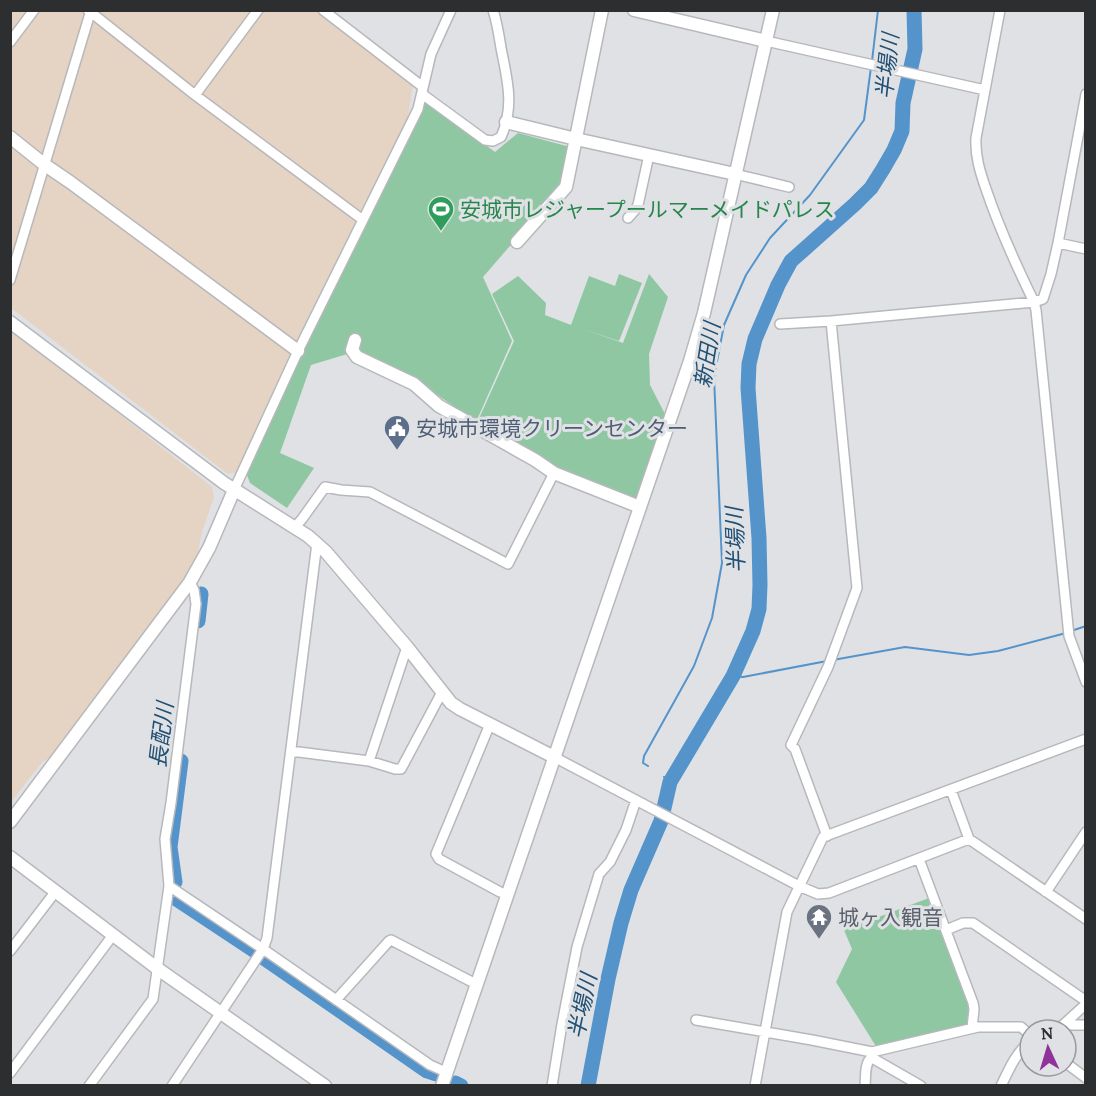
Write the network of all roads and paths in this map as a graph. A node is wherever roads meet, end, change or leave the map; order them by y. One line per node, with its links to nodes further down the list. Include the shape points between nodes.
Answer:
1 (34, 10): 12 (street)
2 (258, 10): 15 (street)
3 (323, 10): 14 (street)
4 (451, 10): 14 (street, via 430,54)
5 (493, 10): 17 (street, via 507,70 510,96)
6 (602, 10): 19 (street)
7 (634, 10): 11 (street)
8 (773, 10): 11 (street)
9 (1000, 10): 13 (street)
10 (90, 11): 15 (street); 21 (street)
11 (766, 40): 13 (street); 22 (street)
12 (10, 42)
13 (985, 90): 30 (street, via 976,138 979,169 1001,232)
14 (423, 91): 17 (street, via 488,141 501,136); 25 (street, via 412,122)
15 (195, 94): 25 (street)
16 (1086, 94): 27 (street)
17 (506, 122): 19 (street)
18 (10, 137): 21 (street)
19 (576, 139): 20 (street); 26 (street, via 566,187)
20 (649, 155): 22 (street); 24 (street, via 638,204)
21 (45, 165): 29 (street); 35 (street)
22 (735, 174): 23 (street); 38 (street, via 704,313)
23 (789, 187)
24 (628, 218)
25 (363, 220): 35 (street)
26 (517, 242)
27 (1058, 243): 28 (street); 30 (street, via 1045,293)
28 (1086, 249)
29 (10, 280)
30 (1034, 302): 31 (street); 43 (street, via 1069,632)
31 (831, 321): 33 (street); 54 (street, via 857,588 833,655 791,745)
32 (10, 322): 37 (street)
33 (780, 324)
34 (354, 340): 36 (street, via 352,350 357,357 414,384 440,406)
35 (297, 351): 37 (street)
36 (554, 473): 38 (street); 39 (street, via 507,564 370,492 325,487)
37 (234, 490): 39 (street); 41 (street)
38 (640, 507): 48 (street)
39 (295, 527): 40 (street)
40 (317, 543): 42 (street); 47 (street)
41 (190, 582): 52 (street); 58 (street, via 196,604 165,839)
42 (407, 647): 44 (street); 49 (street)
43 (1086, 682)
44 (442, 692): 45 (street, via 455,706); 49 (street, via 402,767 395,769)
45 (490, 724): 48 (street); 62 (street, via 436,854)
46 (1086, 739): 50 (street)
47 (291, 751): 49 (street); 66 (street)
48 (554, 757): 51 (street); 62 (street)
49 (369, 761)
50 (951, 790): 54 (street); 55 (street)
51 (639, 801): 59 (street); 85 (street, via 610,862 599,874 577,947)
52 (10, 822)
53 (1086, 832): 61 (street)
54 (827, 836): 59 (street, via 823,837)
55 (969, 839): 57 (street); 61 (street)
56 (10, 856): 60 (street)
57 (919, 859): 59 (street, via 823,894); 64 (street)
58 (169, 886): 66 (street); 68 (street)
59 (799, 886): 77 (street, via 787,912)
60 (56, 891): 65 (street); 67 (street)
61 (1046, 892): 63 (street)
62 (507, 894): 69 (street)
63 (1086, 919)
64 (946, 930): 71 (street, via 973,923); 76 (street, via 974,1006)
65 (113, 935): 68 (street); 80 (street)
66 (263, 949): 70 (street); 72 (street)
67 (10, 951)
68 (158, 969): 72 (street); 83 (street, via 153,999)
69 (476, 984): 70 (street, via 389,940); 81 (street)
70 (336, 1000): 81 (street, via 430,1065)
71 (1086, 1003): 73 (street)
72 (220, 1013): 82 (street); 84 (street)
73 (1070, 1018)
74 (696, 1020): 77 (street)
75 (1018, 1027): 76 (street)
76 (972, 1028): 78 (street)
77 (765, 1032): 78 (street); 86 (street)
78 (872, 1054): 87 (street); 88 (street)
79 (1018, 1054): 89 (street)
80 (10, 1073)
81 (445, 1081)
82 (176, 1084)
83 (89, 1086)
84 (325, 1086)
85 (552, 1086)
86 (755, 1086)
87 (866, 1086)
88 (921, 1086)
89 (1001, 1086)

